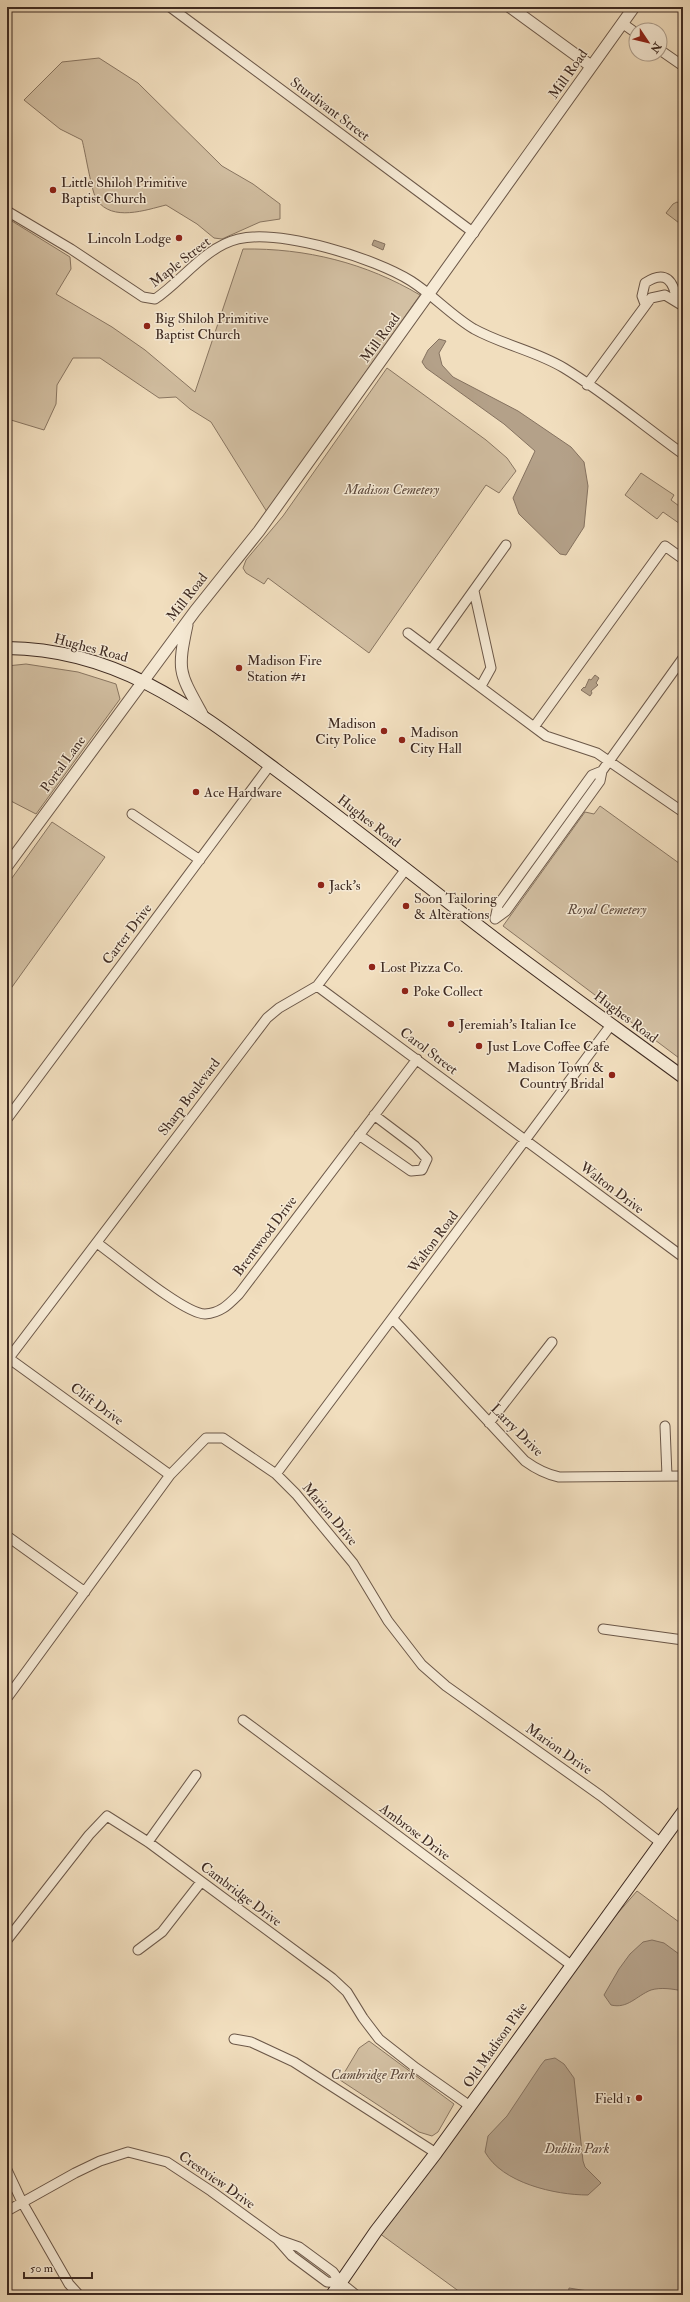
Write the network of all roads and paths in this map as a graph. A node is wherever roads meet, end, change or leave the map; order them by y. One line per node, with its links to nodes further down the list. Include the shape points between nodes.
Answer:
1 (170, 7): 10 (street, Sturdivant Street)
2 (510, 7): 7 (street)
3 (634, 7): 4 (street, Mill Road)
4 (622, 23): 5 (street); 7 (street, Mill Road)
5 (628, 27)
6 (668, 56): 8 (street)
7 (591, 66): 10 (street, Mill Road)
8 (683, 66)
9 (7, 211): 11 (street, Maple Street, via 71,249 143,297 155,299 223,245 238,239 261,237 280,238 354,256 410,280)
10 (474, 233): 11 (street, Mill Road)
11 (430, 294): 14 (street, Maple Street, via 475,329 563,368); 19 (street, Mill Road, via 259,531)
12 (645, 304): 13 (street, via 651,298 665,295); 13 (street, via 642,296 645,283 653,277 661,276 674,286); 14 (street)
13 (680, 304)
14 (587, 385): 15 (street, Maple Street)
15 (683, 454)
16 (506, 545): 18 (street)
17 (683, 559): 27 (street, via 665,546)
18 (474, 590): 22 (street); 25 (street, via 491,668)
19 (188, 620): 24 (street, Mill Road); 26 (street, via 180,660 181,673)
20 (408, 633): 22 (street)
21 (7, 648): 24 (main road, Hughes Road, via 74,656)
22 (431, 650): 25 (street)
23 (683, 658): 28 (street)
24 (143, 681): 26 (main road, Hughes Road); 36 (street, Portal Lane)
25 (481, 686): 27 (street)
26 (202, 714): 29 (main road, Hughes Road)
27 (534, 726): 28 (street, via 546,736)
28 (610, 760): 30 (street); 31 (street)
29 (270, 765): 35 (street, Carter Drive); 37 (main road, Hughes Road)
30 (602, 771): 33 (street, via 592,775); 34 (street, via 600,781)
31 (682, 811)
32 (132, 814): 35 (street)
33 (556, 825): 34 (street); 38 (street, via 498,905)
34 (564, 831): 38 (street, via 506,911)
35 (200, 860): 45 (street, Carter Drive)
36 (7, 866)
37 (406, 869): 39 (main road, Hughes Road); 40 (street, Sharp Boulevard)
38 (495, 919): 39 (street)
39 (486, 932): 41 (main road, Hughes Road)
40 (317, 986): 42 (street, Carol Street); 48 (street, Sharp Boulevard, via 267,1018)
41 (611, 1025): 43 (main road, Hughes Road); 47 (street, Walton Road)
42 (416, 1059): 44 (street, Brentwood Drive); 47 (street, Carol Street)
43 (683, 1077)
44 (374, 1115): 46 (street, Brentwood Drive); 46 (street, via 415,1146 427,1159 422,1170 411,1171)
45 (7, 1119)
46 (359, 1135): 48 (street, Brentwood Drive, via 239,1294 222,1310 204,1314 185,1307)
47 (525, 1139): 49 (street, Walton Drive); 50 (street, Walton Road)
48 (98, 1243): 52 (street, Sharp Boulevard)
49 (683, 1257)
50 (393, 1319): 53 (street, Larry Drive); 56 (street, Walton Road)
51 (552, 1342): 53 (street)
52 (8, 1357): 55 (street, Clift Drive)
53 (489, 1423): 57 (street, Larry Drive, via 525,1461 546,1475)
54 (665, 1426): 57 (street)
55 (170, 1474): 56 (street, Marion Drive, via 206,1438 223,1438); 60 (street, Marion Drive)
56 (276, 1474): 68 (street, Marion Drive, via 296,1494 353,1564 388,1621 422,1665 446,1686 602,1796)
57 (667, 1476): 58 (street, Larry Drive)
58 (683, 1476)
59 (7, 1536): 60 (street)
60 (85, 1592): 63 (street, Marion Drive)
61 (603, 1630): 62 (street)
62 (683, 1640)
63 (7, 1698)
64 (243, 1720): 72 (street, Ambrose Drive)
65 (196, 1775): 67 (street)
66 (683, 1812): 68 (main road, Old Madison Pike)
67 (148, 1842): 69 (street, Cambridge Drive); 70 (street, Cambridge Drive, via 107,1816 89,1835)
68 (661, 1842): 72 (main road, Old Madison Pike)
69 (201, 1882): 71 (street, via 162,1932); 74 (street, Cambridge Drive, via 332,1978 347,1992 362,2018 379,2039)
70 (7, 1940)
71 (138, 1950)
72 (571, 1965): 74 (main road, Old Madison Pike)
73 (234, 2039): 75 (street, via 251,2042 294,2062)
74 (470, 2106): 75 (main road, Old Madison Pike)
75 (436, 2153): 79 (main road, Old Madison Pike, via 376,2231)
76 (7, 2170): 77 (street)
77 (22, 2202): 78 (street, Crestview Drive); 79 (street, Crestview Drive, via 100,2160 128,2152 167,2162 212,2191 277,2239 299,2247 333,2272); 80 (street, via 69,2284)
78 (7, 2211)
79 (341, 2283): 81 (main road, Old Madison Pike); 82 (street, Crestview Drive)
80 (79, 2295)
81 (332, 2295)
82 (356, 2295)

